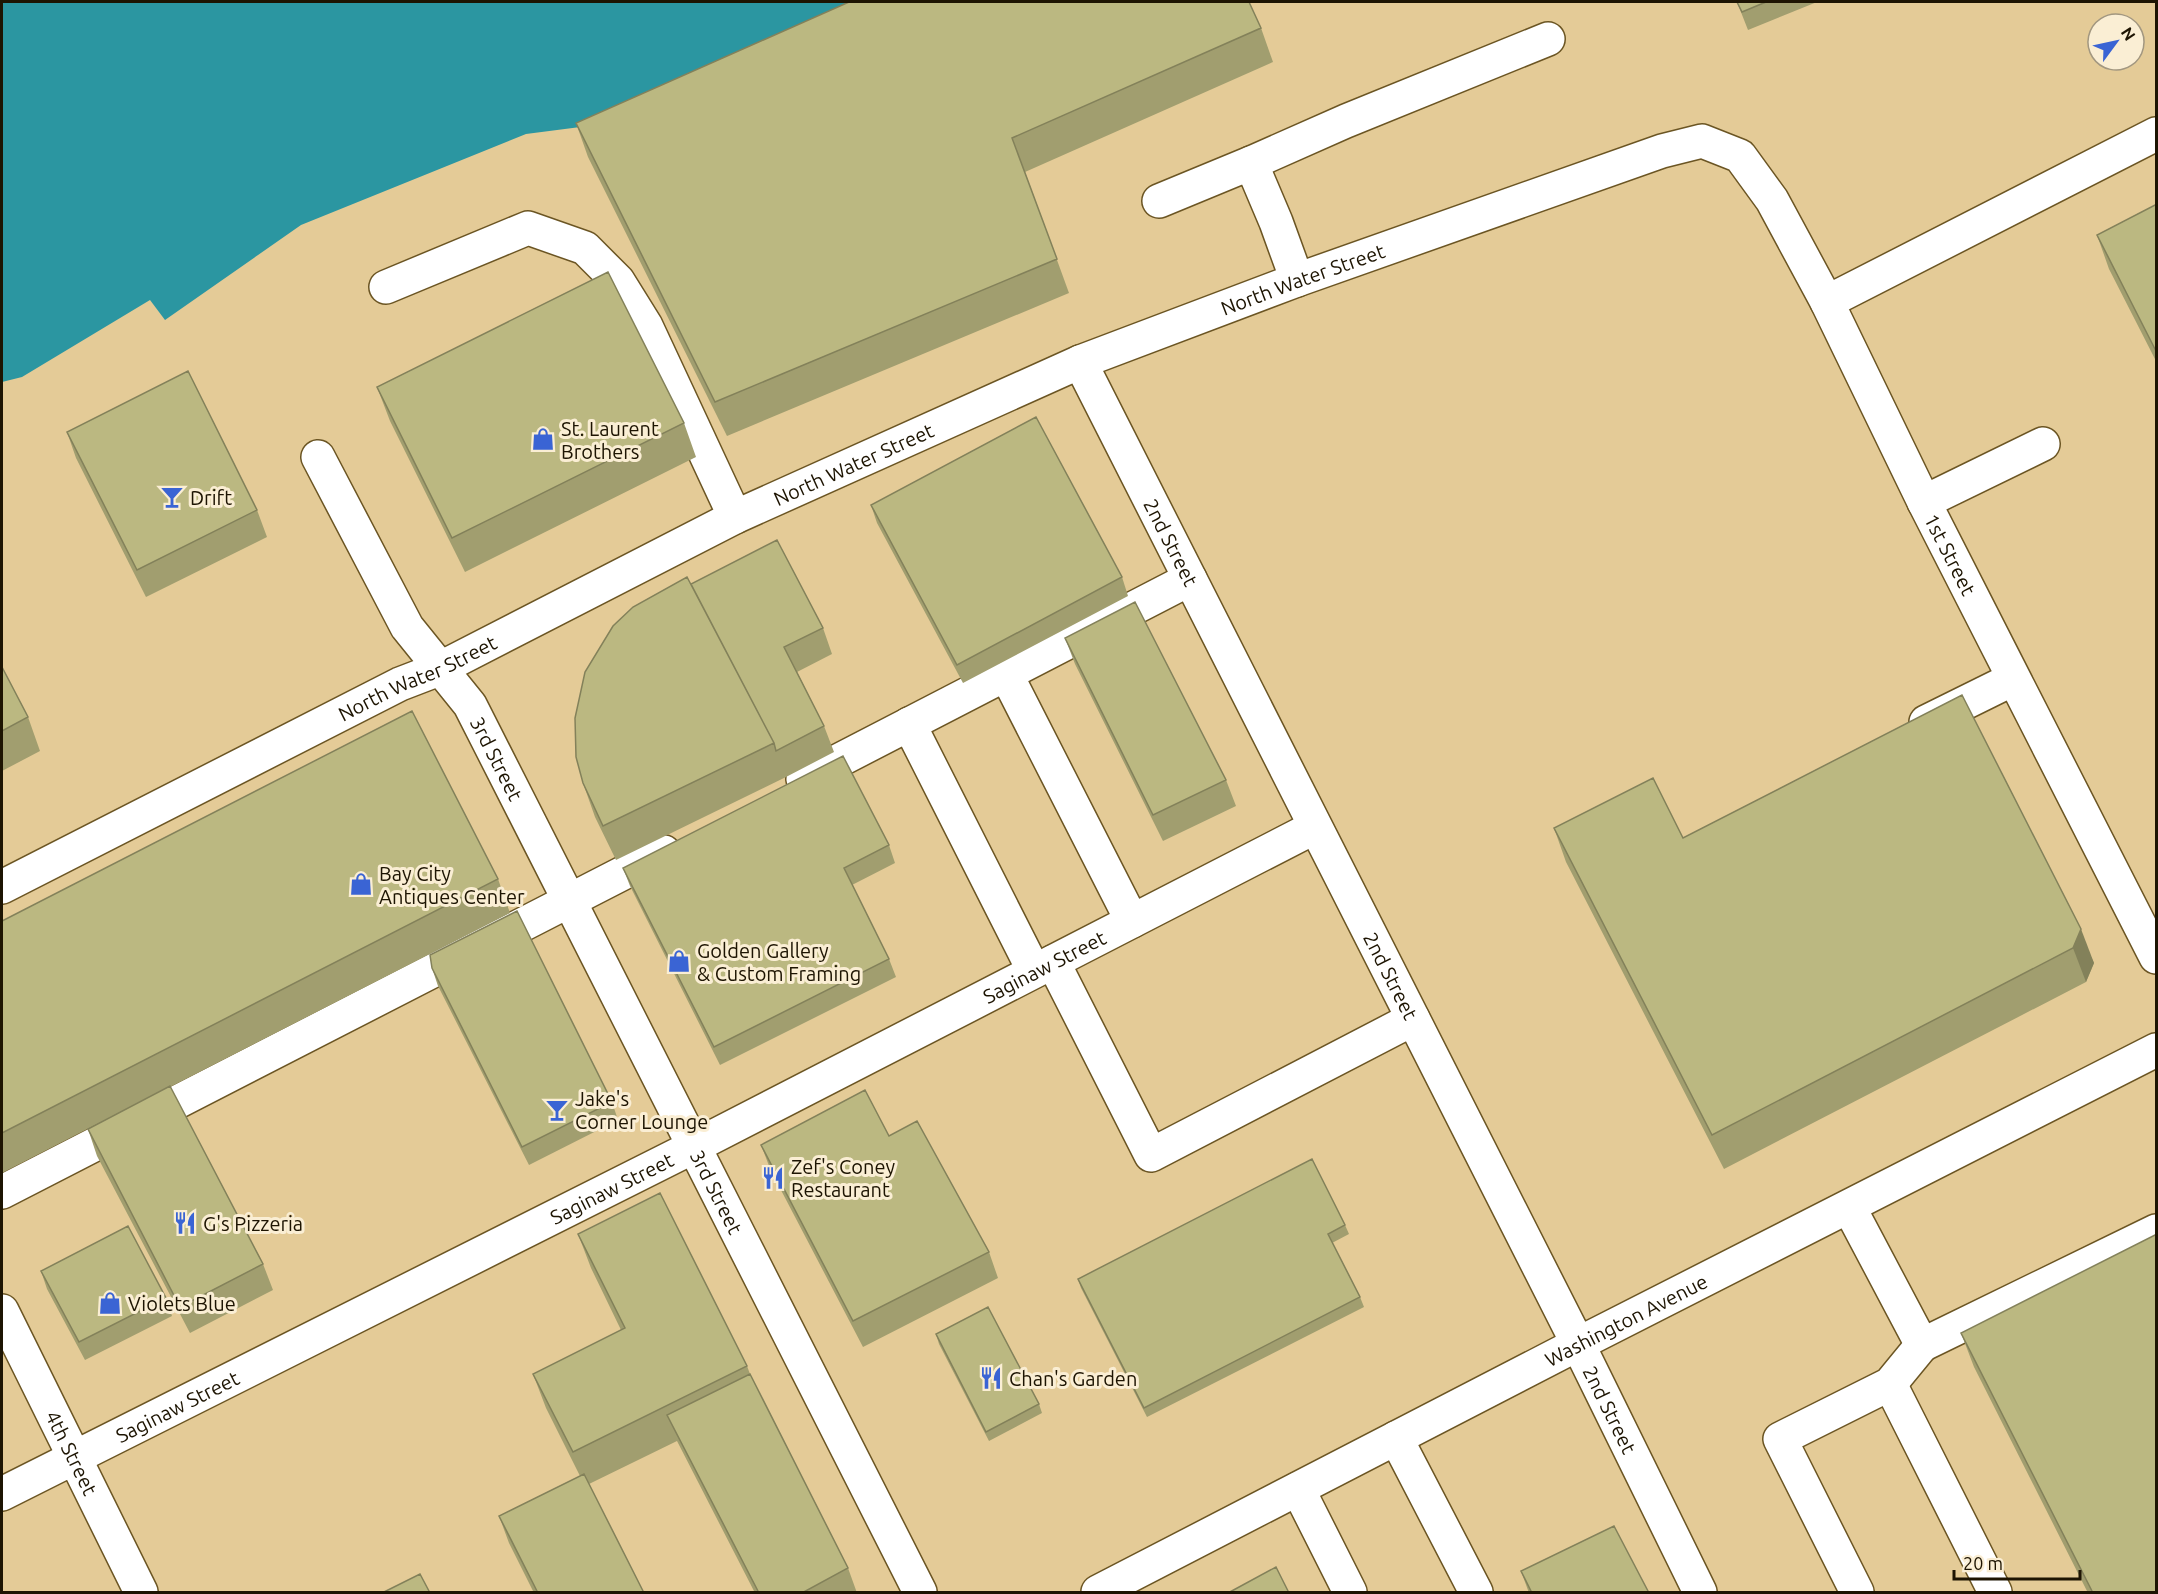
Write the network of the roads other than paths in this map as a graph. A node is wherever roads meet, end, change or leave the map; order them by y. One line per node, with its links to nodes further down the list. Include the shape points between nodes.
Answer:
1 (1548, 39): 4 (street)
2 (2157, 134): 8 (street)
3 (1740, 156): 6 (street, North Water Street, via 1702,141 1662,151); 8 (street, 1st Street, via 1772,200)
4 (1251, 163): 5 (street); 6 (street)
5 (1159, 201)
6 (1297, 280): 9 (street, North Water Street)
7 (386, 287): 13 (street, via 528,228 585,248 618,281 646,326)
8 (1827, 302): 12 (street, 1st Street)
9 (1080, 362): 13 (street, North Water Street); 14 (street, 2nd Street)
10 (2043, 444): 12 (street)
11 (318, 457): 15 (street, 3rd Street, via 407,627)
12 (1924, 502): 17 (street, 1st Street)
13 (735, 518): 15 (street, North Water Street)
14 (1190, 579): 16 (street); 21 (street, 2nd Street)
15 (439, 669): 23 (street, North Water Street, via 400,684); 24 (street, 3rd Street, via 470,705)
16 (1006, 675): 18 (street); 25 (street)
17 (2013, 679): 19 (street); 26 (street, 1st Street)
18 (909, 724): 20 (street); 27 (street)
19 (1901, 735)
20 (775, 794)
21 (1315, 826): 25 (street, Saginaw Street); 28 (street, 2nd Street)
22 (693, 837): 24 (street)
23 (2, 886)
24 (569, 901): 30 (street, 3rd Street); 31 (street)
25 (1132, 921): 27 (street, Saginaw Street)
26 (2157, 957)
27 (1043, 967): 28 (street, via 1151,1155); 30 (street, Saginaw Street)
28 (1413, 1019): 35 (street, 2nd Street)
29 (2157, 1050): 32 (street, Washington Avenue)
30 (695, 1146): 39 (street, Saginaw Street); 43 (street, 3rd Street)
31 (2, 1192)
32 (1849, 1207): 35 (street, Washington Avenue); 36 (street)
33 (2157, 1231): 36 (street)
34 (2, 1311): 39 (street, 4th Street)
35 (1578, 1344): 38 (street, Washington Avenue); 47 (street, 2nd Street)
36 (1922, 1345): 37 (street)
37 (1890, 1384): 48 (street, via 1780,1439); 49 (street)
38 (1396, 1438): 40 (street, Washington Avenue); 46 (street)
39 (74, 1458): 41 (street, Saginaw Street); 42 (street, 4th Street)
40 (1298, 1489): 44 (street, Washington Avenue); 45 (street)
41 (2, 1494)
42 (141, 1593)
43 (920, 1593)
44 (1098, 1593)
45 (1350, 1593)
46 (1476, 1593)
47 (1700, 1593)
48 (1857, 1593)
49 (1995, 1593)

